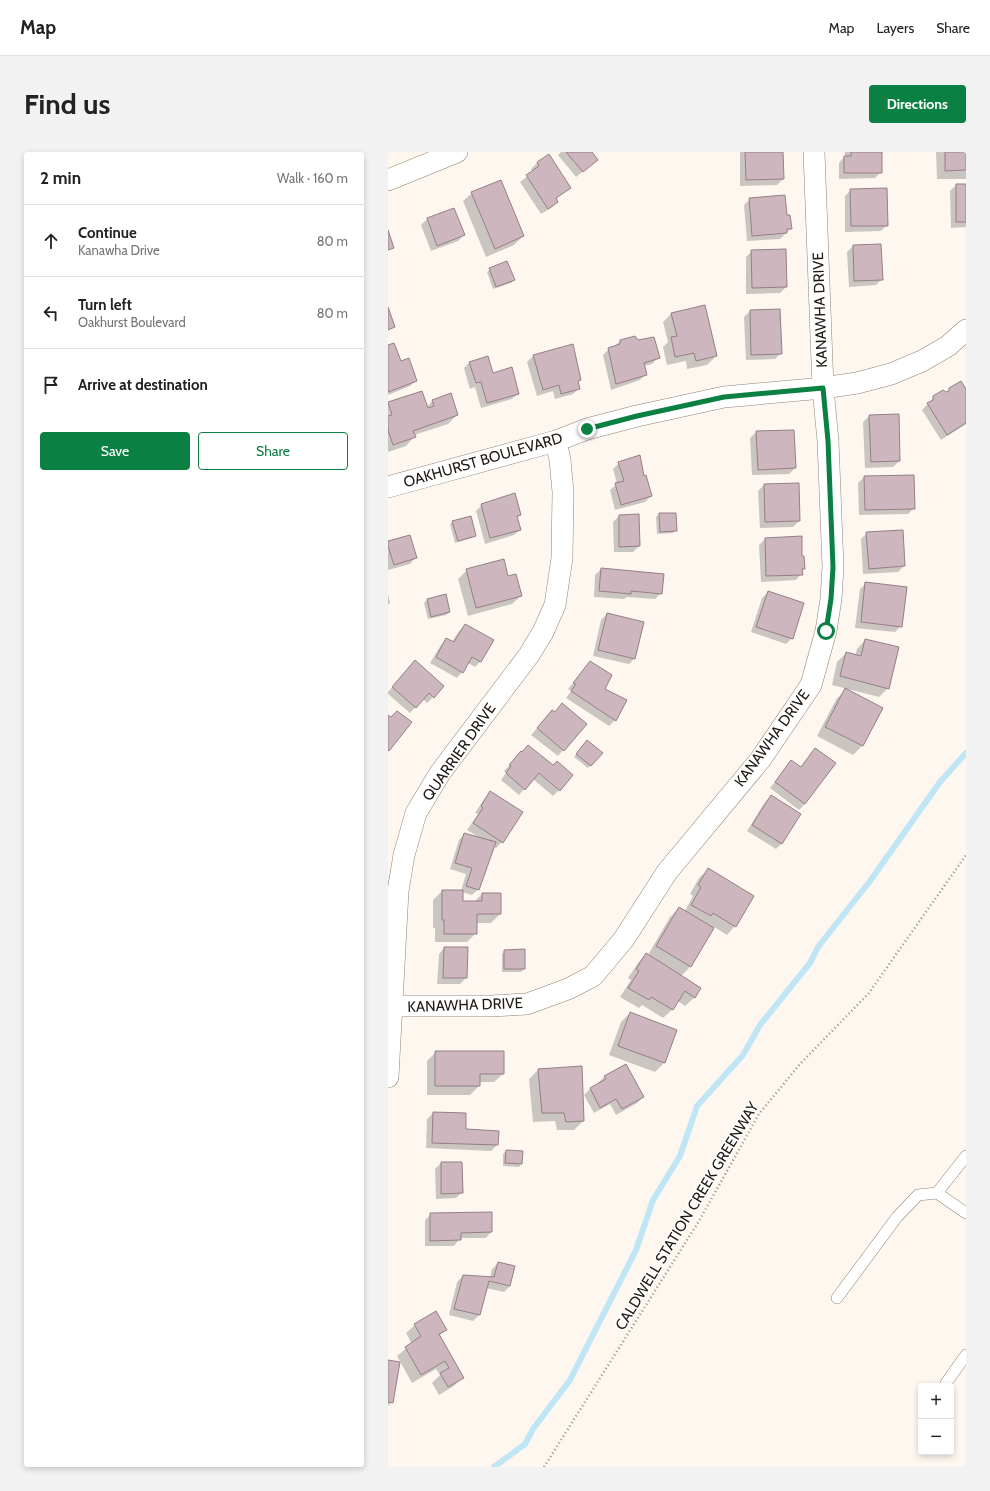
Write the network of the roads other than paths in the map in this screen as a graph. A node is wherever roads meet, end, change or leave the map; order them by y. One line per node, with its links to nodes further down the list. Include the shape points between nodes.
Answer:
1 (457, 152): 3 (street)
2 (814, 152): 5 (street, KANAWHA DRIVE)
3 (388, 180)
4 (966, 330): 5 (street, OAKHURST BOULEVARD, via 948,346 922,362 857,383)
5 (823, 388): 6 (street, OAKHURST BOULEVARD, via 724,397 587,429); 8 (street, KANAWHA DRIVE, via 828,441 833,567 826,631 811,685 760,760 667,872 624,939 593,976 568,989 527,1004)
6 (556, 441): 7 (street, OAKHURST BOULEVARD); 8 (street, QUARRIER DRIVE, via 563,492 562,558 555,605 529,655 440,773 416,813 404,855 398,891)
7 (388, 487)
8 (391, 1006): 9 (street, QUARRIER DRIVE)
9 (388, 1077)
10 (966, 1156): 11 (lane)
11 (937, 1193): 12 (lane); 13 (lane, via 918,1195 897,1217)
12 (966, 1214)
13 (838, 1298)
14 (966, 1355): 15 (lane)
15 (946, 1383)

